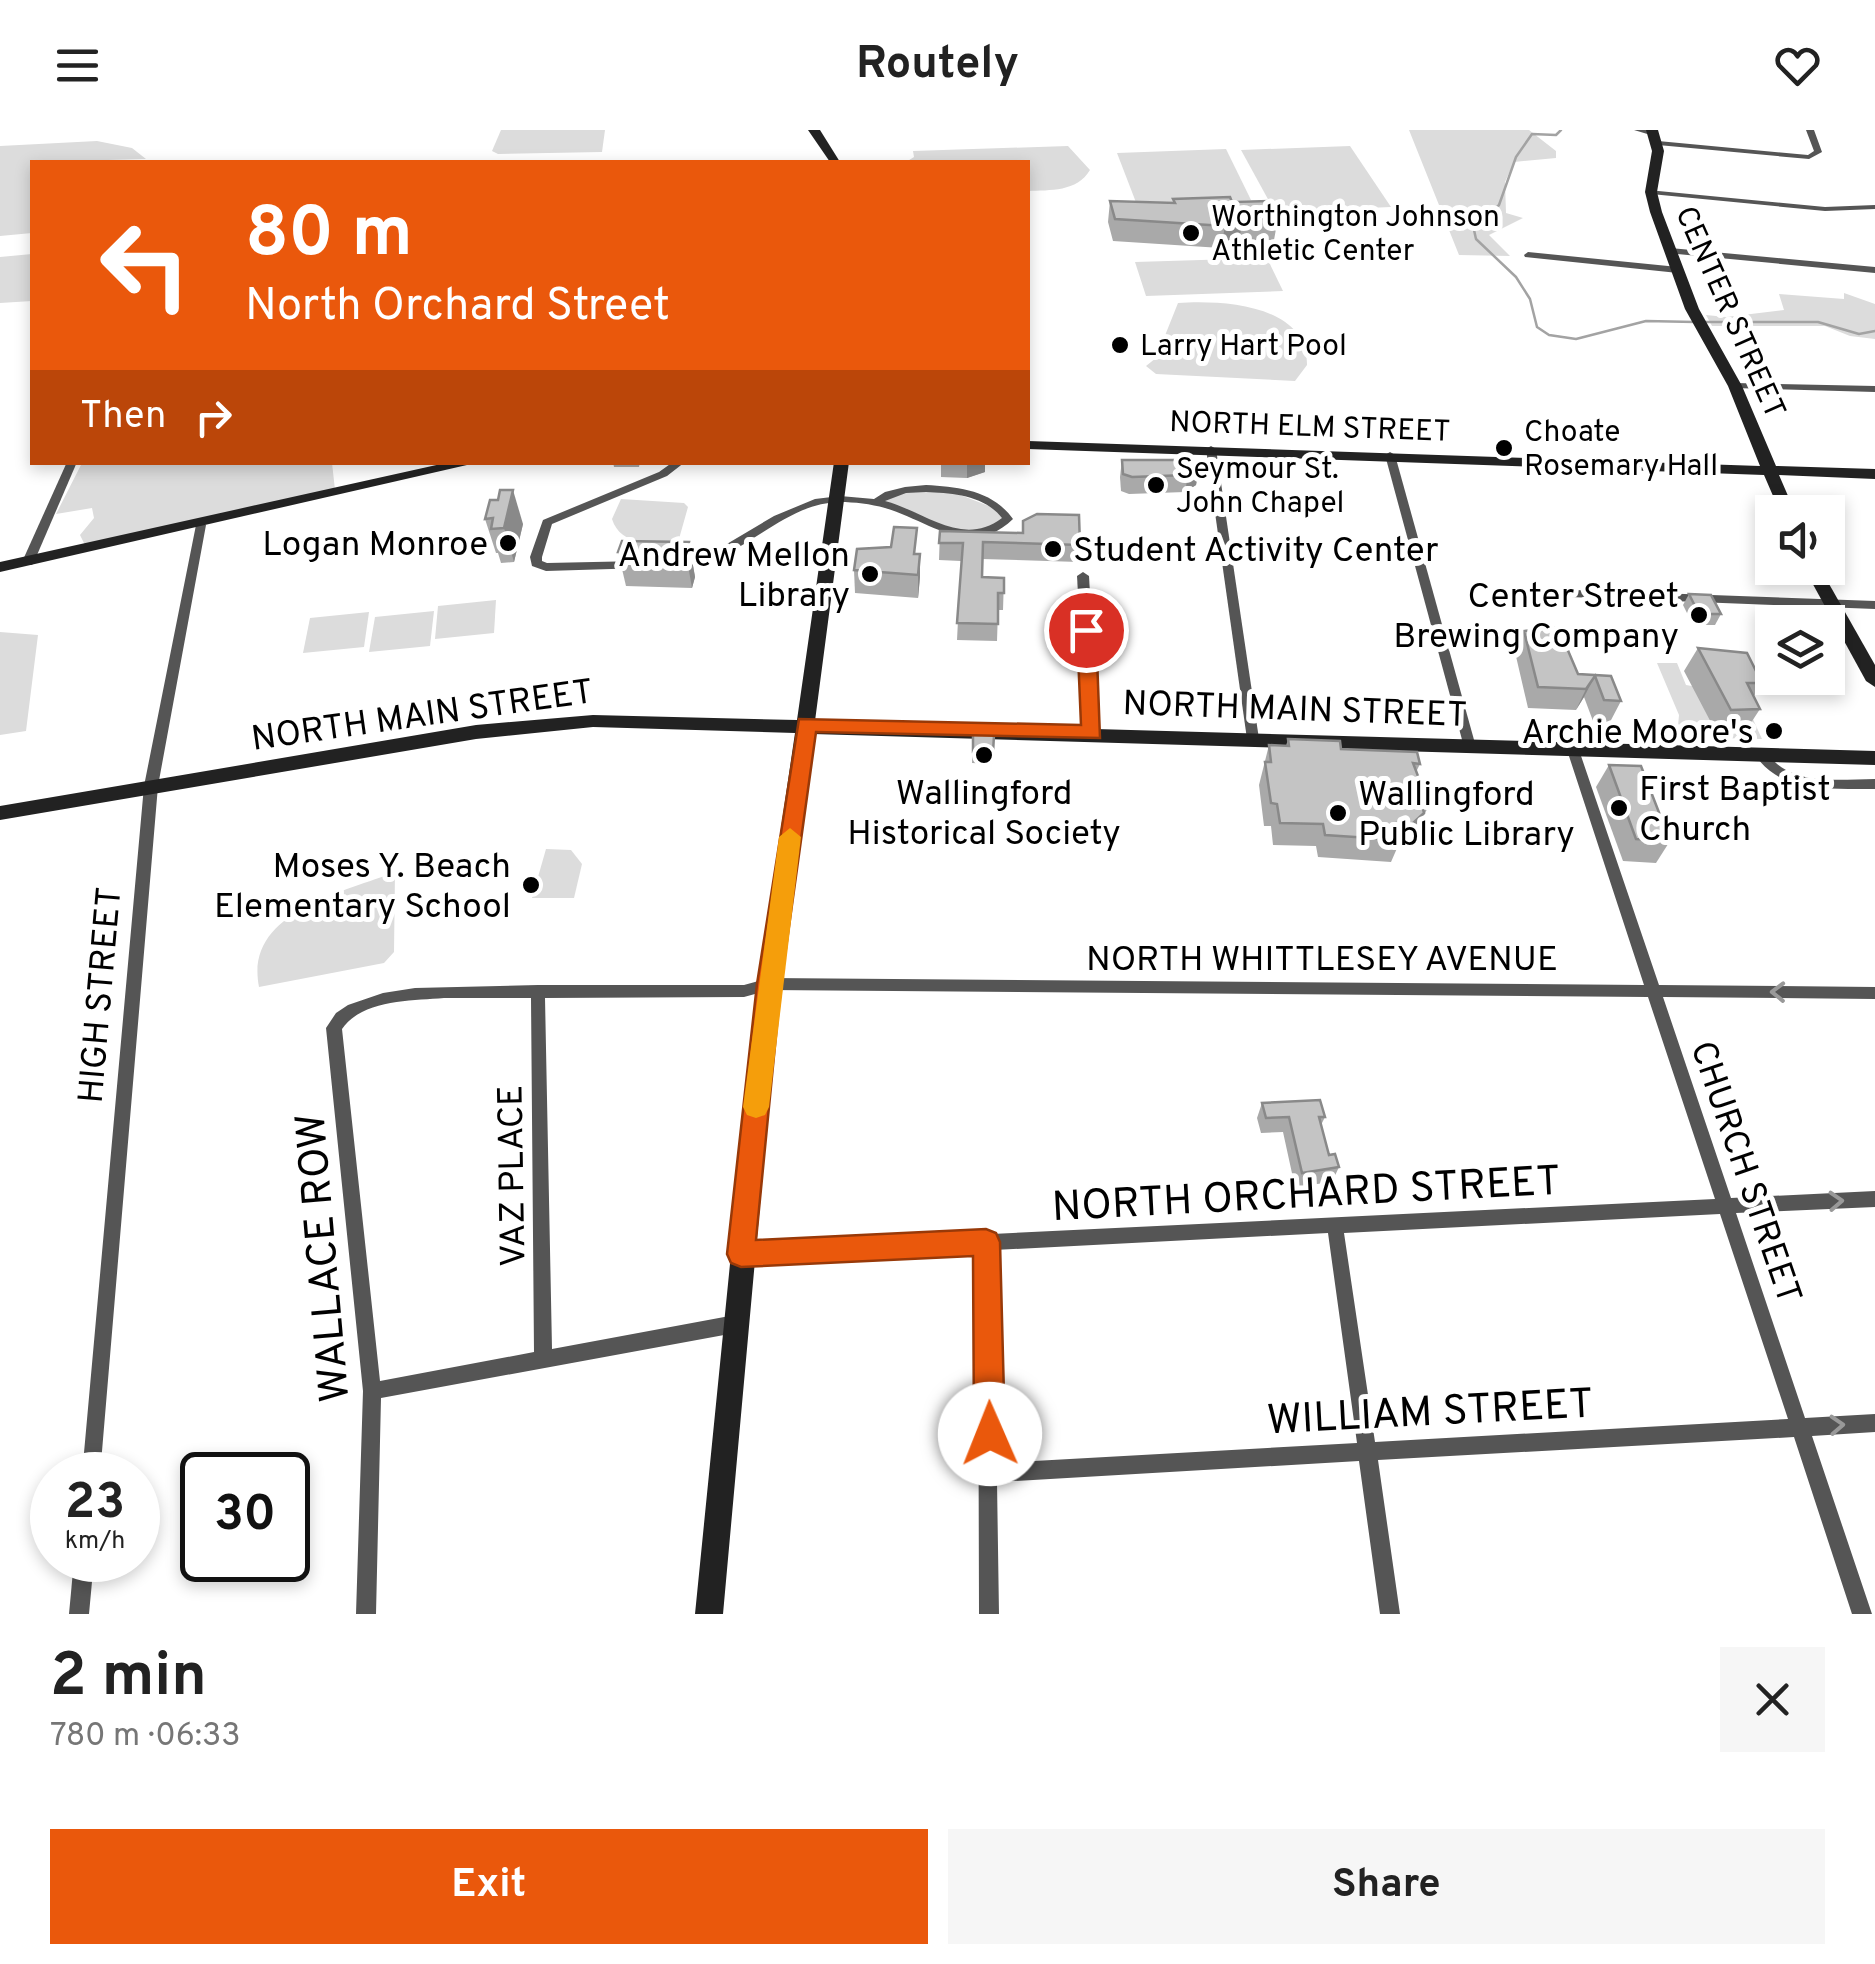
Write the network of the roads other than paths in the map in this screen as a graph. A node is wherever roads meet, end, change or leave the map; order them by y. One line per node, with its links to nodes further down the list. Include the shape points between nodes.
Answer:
1 (814, 130): 5 (main road)
2 (1638, 130): 4 (street)
3 (1810, 130): 4 (street, via 1818,152 1808,157)
4 (1655, 135): 6 (main road, CENTER STREET)
5 (834, 160)
6 (1651, 192): 7 (street, via 1825,209); 8 (main road, CENTER STREET)
7 (1875, 207)
8 (1670, 251): 10 (main road, CENTER STREET); 11 (street)
9 (1528, 255): 10 (street)
10 (1678, 270): 12 (main road, CENTER STREET)
11 (1875, 270)
12 (1734, 386): 13 (street); 21 (main road, CENTER STREET)
13 (1875, 389)
14 (1030, 445): 15 (main road, NORTH ELM STREET)
15 (1212, 449): 16 (main road, NORTH ELM STREET); 39 (street)
16 (1390, 455): 21 (main road, NORTH ELM STREET); 40 (street)
17 (71, 465): 27 (street)
18 (460, 465): 26 (main road)
19 (676, 465): 29 (street, via 547,522 536,557 546,567)
20 (842, 465): 24 (main road)
21 (1771, 471): 22 (main road, NORTH ELM STREET); 23 (main road, CENTER STREET)
22 (1875, 474)
23 (1781, 495)
24 (838, 499): 25 (street); 28 (street, via 808,503 686,564); 37 (main road)
25 (876, 502): 25 (street, via 954,533 985,532 1008,519 1001,508 945,489 903,488)
26 (202, 526): 27 (main road); 45 (street, HIGH STREET)
27 (28, 562): 30 (main road)
28 (666, 564)
29 (646, 565)
30 (0, 567)
31 (1083, 576): 38 (street)
32 (1821, 585): 34 (main road)
33 (1548, 593): 34 (street)
34 (1832, 604): 35 (street); 36 (main road)
35 (1875, 605)
36 (1875, 681)
37 (806, 724): 38 (main road, NORTH MAIN STREET); 45 (main road, NORTH MAIN STREET, via 592,720 526,726); 47 (main road)
38 (1092, 733): 39 (main road, NORTH MAIN STREET)
39 (1254, 739): 40 (main road, NORTH MAIN STREET)
40 (1470, 747): 41 (main road, NORTH MAIN STREET)
41 (1573, 750): 42 (main road, NORTH MAIN STREET); 48 (street, CHURCH STREET)
42 (1761, 755): 43 (main road, NORTH MAIN STREET); 44 (street, via 1786,779)
43 (1875, 758)
44 (1875, 784)
45 (151, 786): 46 (main road, NORTH MAIN STREET); 63 (street, HIGH STREET)
46 (0, 813)
47 (769, 984): 48 (street, NORTH WHITTLESEY AVENUE); 49 (street, NORTH WHITTLESEY AVENUE, via 744,991); 56 (main road)
48 (1651, 990): 50 (street, NORTH WHITTLESEY AVENUE, one-way to 48); 53 (street, CHURCH STREET)
49 (538, 991): 51 (street, NORTH WHITTLESEY AVENUE, via 404,996); 58 (street, VAZ PLACE)
50 (1875, 994)
51 (340, 1016): 59 (street, WALLACE ROW, via 334,1028)
52 (1875, 1199): 53 (street, NORTH ORCHARD STREET, one-way to 52)
53 (1726, 1206): 54 (street, NORTH ORCHARD STREET); 61 (street, CHURCH STREET)
54 (1335, 1225): 55 (street, NORTH ORCHARD STREET); 62 (street)
55 (986, 1242): 56 (street, NORTH ORCHARD STREET); 64 (street)
56 (741, 1254): 57 (main road)
57 (735, 1324): 58 (street); 68 (main road)
58 (543, 1360): 59 (street)
59 (372, 1391): 67 (street, WALLACE ROW)
60 (1875, 1422): 61 (street, WILLIAM STREET, one-way to 60)
61 (1799, 1427): 62 (street, WILLIAM STREET); 71 (street, CHURCH STREET)
62 (1365, 1451): 64 (street, WILLIAM STREET); 70 (street)
63 (93, 1452)
64 (990, 1473): 69 (street)
65 (82, 1582): 66 (street)
66 (79, 1614)
67 (366, 1614)
68 (708, 1614)
69 (989, 1614)
70 (1390, 1614)
71 (1862, 1614)

